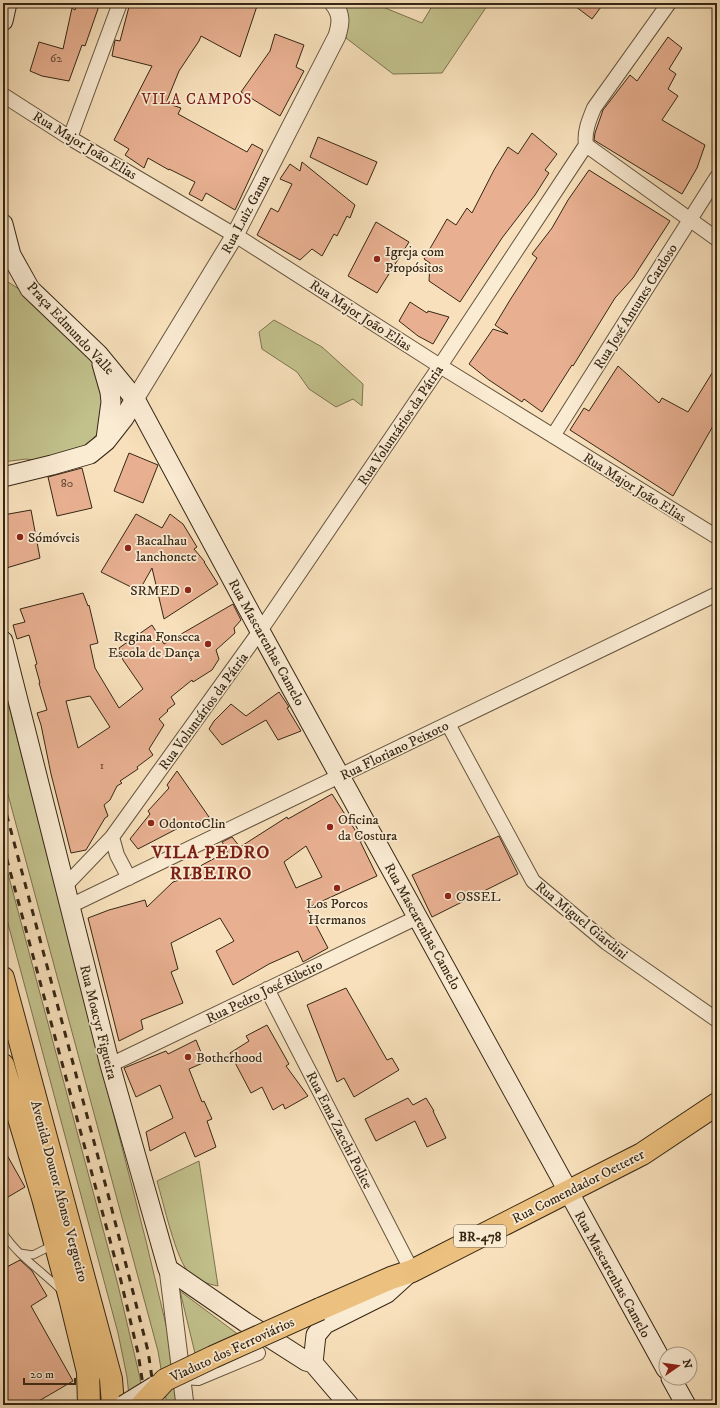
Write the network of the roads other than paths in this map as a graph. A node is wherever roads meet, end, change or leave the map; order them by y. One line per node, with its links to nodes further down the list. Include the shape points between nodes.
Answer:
1 (7, 3): 5 (main road)
2 (120, 3): 7 (street)
3 (333, 3): 12 (street, Rua Luiz Gama, via 341,21 337,36)
4 (668, 3): 8 (street, Rua Voluntários da Pátria, via 594,108 585,137)
5 (3, 21)
6 (3, 95): 7 (street, Rua Major João Elias)
7 (70, 138): 12 (street, Rua Major João Elias)
8 (586, 145): 10 (street); 16 (street, Rua Voluntários da Pátria)
9 (717, 177): 10 (street, Rua José Antunes Cardoso)
10 (689, 219): 13 (street); 18 (street, Rua José Antunes Cardoso)
11 (3, 224): 14 (main road, Praça Edmundo Valle)
12 (235, 235): 16 (street, Rua Major João Elias); 17 (street, Rua Luiz Gama)
13 (717, 239)
14 (7, 250): 15 (main road, Praça Edmundo Valle, via 30,289)
15 (98, 354): 17 (main road, Praça Edmundo Valle); 19 (main road, via 111,402)
16 (440, 366): 18 (street, Rua Major João Elias); 23 (street, Rua Voluntários da Pátria)
17 (135, 399): 19 (main road); 23 (main road, Rua Mascarenhas Camelo)
18 (553, 436): 21 (street, Rua Major João Elias)
19 (106, 441): 20 (main road, via 90,454 81,457)
20 (7, 474)
21 (717, 536)
22 (717, 594): 25 (street, Rua Floriano Peixoto)
23 (260, 631): 26 (main road, Rua Mascarenhas Camelo); 27 (street, Rua Voluntários da Pátria)
24 (3, 641): 29 (main road, Rua Moacyr Figueira)
25 (448, 724): 26 (street, Rua Floriano Peixoto); 34 (street, Rua Miguel Giardini, via 533,881 607,943)
26 (340, 776): 28 (street, Rua Floriano Peixoto); 31 (main road, Rua Mascarenhas Camelo)
27 (112, 837): 28 (street, via 117,855); 29 (street, Rua Voluntários da Pátria)
28 (129, 878): 30 (street, Rua Floriano Peixoto)
29 (64, 887): 30 (main road, Rua Moacyr Figueira)
30 (70, 906): 36 (main road, Rua Moacyr Figueira)
31 (418, 917): 33 (street, Rua Pedro José Ribeiro); 38 (main road, Rua Mascarenhas Camelo)
32 (3, 978): 52 (main road, Avenida Doutor Afonso Vergueiro, via 111,1379)
33 (267, 989): 36 (street, Rua Pedro José Ribeiro); 43 (street, Rua Ema Zacchi Police)
34 (717, 1020)
35 (3, 1065): 40 (main road, Avenida Doutor Afonso Vergueiro)
36 (110, 1065): 42 (main road, Rua Moacyr Figueira)
37 (717, 1104): 38 (main road, Rua Comendador Oetterer / BR-478, via 642,1154)
38 (568, 1191): 43 (main road, Rua Comendador Oetterer / BR-478); 47 (main road, Rua Mascarenhas Camelo)
39 (3, 1233): 41 (lane)
40 (55, 1244): 41 (lane, via 33,1255); 44 (main road, Avenida Doutor Afonso Vergueiro)
41 (20, 1253): 44 (lane)
42 (168, 1269): 48 (main road, via 245,1322); 50 (street, Rua Moacyr Figueira)
43 (412, 1271): 45 (main road, Rua Comendador Oetterer / BR-478); 48 (main road, Rua Comendador Oetterer / BR-478, via 387,1293 325,1324 316,1335)
44 (70, 1298): 51 (main road, Avenida Doutor Afonso Vergueiro, via 88,1372)
45 (320, 1309): 50 (main road, Viaduto dos Ferroviários / BR-478, bridge, via 213,1356)
46 (258, 1353): 50 (street)
47 (658, 1354)
48 (313, 1363): 56 (main road)
49 (675, 1386): 57 (main road)
50 (179, 1388): 53 (main road, Viaduto dos Ferroviários, bridge); 54 (main road, BR-478, bridge); 55 (street)
51 (89, 1405)
52 (113, 1405)
53 (124, 1405)
54 (142, 1405)
55 (195, 1405)
56 (349, 1405)
57 (686, 1405)

